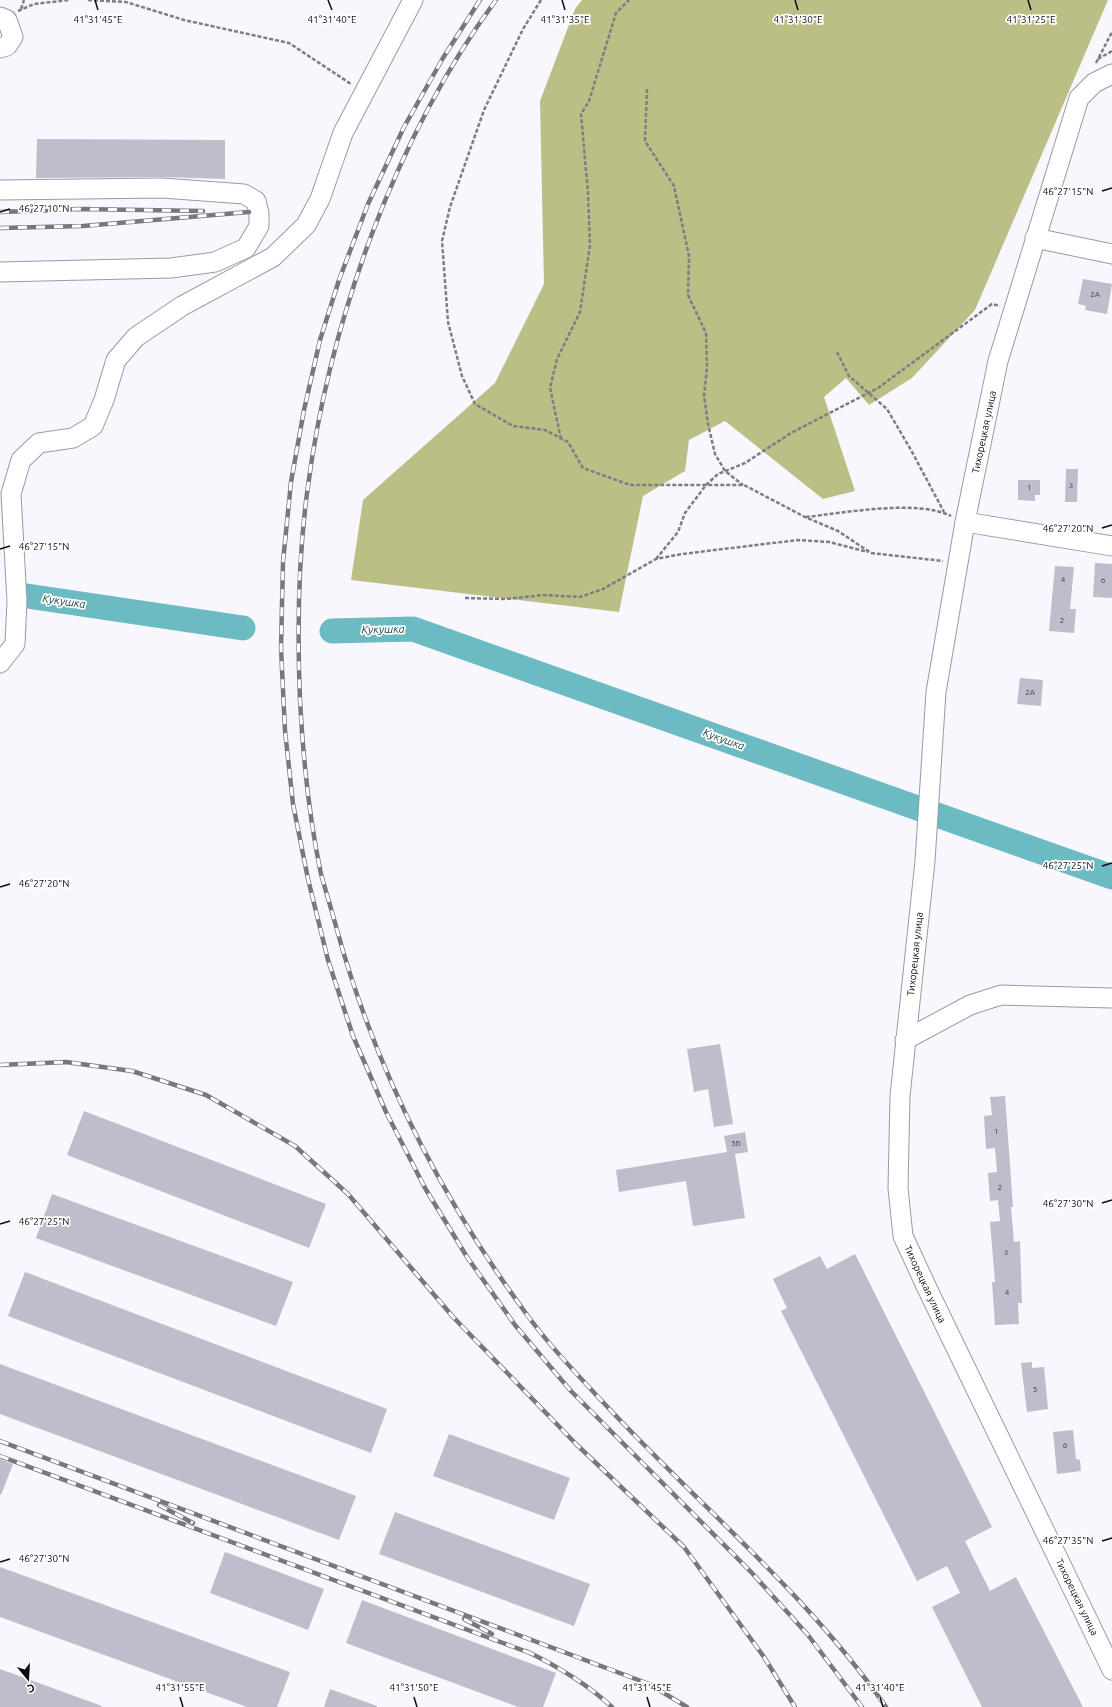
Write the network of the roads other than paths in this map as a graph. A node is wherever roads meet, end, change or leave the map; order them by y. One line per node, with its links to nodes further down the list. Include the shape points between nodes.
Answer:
1 (413, 0): 11 (street, via 343,134 320,199 306,225 273,257 182,306 136,337 116,360 93,426 72,438 39,443 21,460 12,494 17,601 15,644)
2 (9, 16): 3 (street, via 13,37 7,46)
3 (0, 48)
4 (1112, 74): 6 (street, Тихорецкая улица, via 1094,83 1079,98)
5 (0, 190): 8 (street, via 162,188 244,194 256,201 259,226 246,248 215,262 171,268)
6 (1035, 238): 7 (street); 9 (street, Тихорецкая улица, via 998,361)
7 (1112, 254)
8 (0, 272)
9 (965, 522): 10 (street); 13 (street, Тихорецкая улица, via 936,692 925,862)
10 (1112, 546)
11 (0, 663)
12 (1112, 998): 13 (street, via 1001,995 970,1005)
13 (906, 1040): 14 (street, Тихорецкая улица, via 900,1096 898,1188 903,1236)
14 (1112, 1670)

